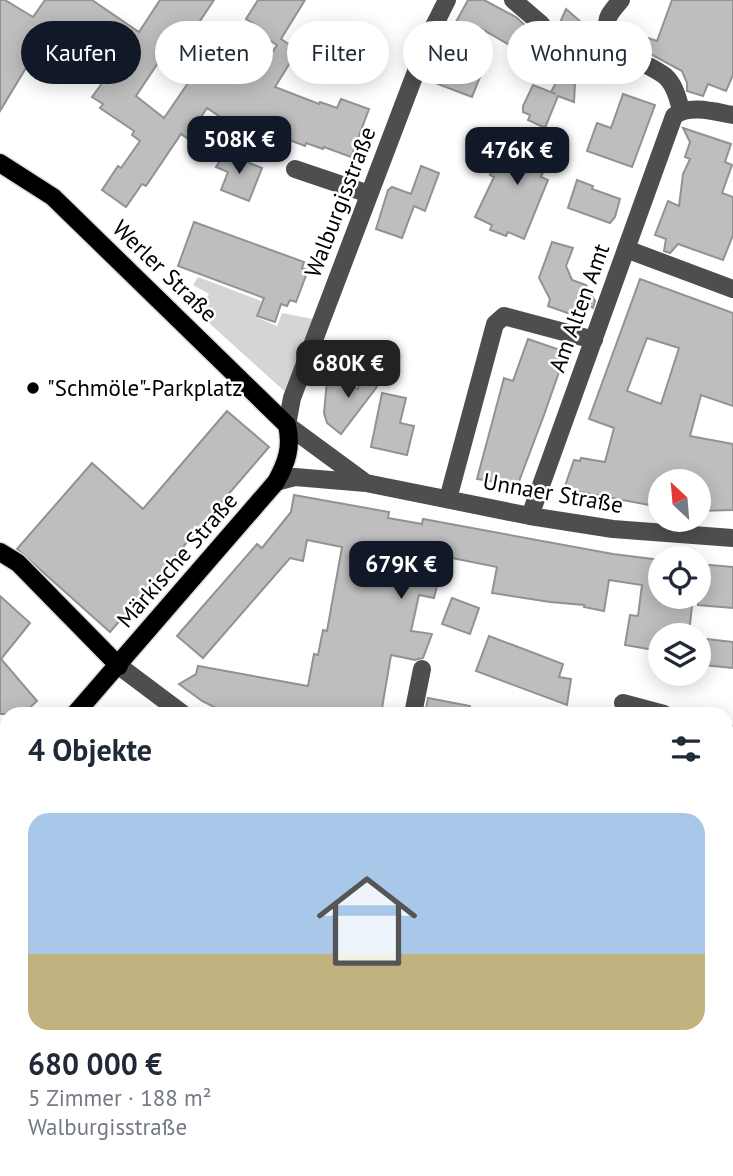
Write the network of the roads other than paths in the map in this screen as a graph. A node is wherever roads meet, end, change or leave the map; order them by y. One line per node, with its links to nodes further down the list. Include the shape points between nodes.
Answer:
1 (447, 0): 9 (street, Walburgisstraße, via 430,32)
2 (513, 0): 4 (street)
3 (621, 0): 5 (street, via 608,18 609,34 620,50 666,77 677,94)
4 (538, 21)
5 (678, 113): 6 (street); 10 (street, Am Alten Amt)
6 (733, 116)
7 (0, 163): 13 (main road, Werler Straße, via 53,197)
8 (295, 169): 9 (street)
9 (369, 194): 13 (street, Walburgisstraße, via 292,398)
10 (626, 249): 11 (street); 12 (street, Am Alten Amt)
11 (733, 289)
12 (594, 340): 16 (street, via 500,318); 17 (street, Am Alten Amt)
13 (287, 425): 14 (main road, Märkische Straße, via 291,440 288,461); 15 (street, Unnaer Straße)
14 (276, 482): 15 (street, Unnaer Straße, via 295,477); 20 (main road, Märkische Straße)
15 (366, 483): 16 (street, Unnaer Straße)
16 (448, 499): 17 (street, Unnaer Straße)
17 (530, 516): 18 (street, Unnaer Straße, via 613,529)
18 (733, 538)
19 (0, 552): 20 (main road, via 18,564)
20 (119, 666): 23 (main road, Märkische Straße); 24 (street)
21 (422, 669): 25 (street)
22 (623, 703): 26 (street)
23 (81, 707)
24 (174, 707)
25 (414, 707)
26 (638, 707)

